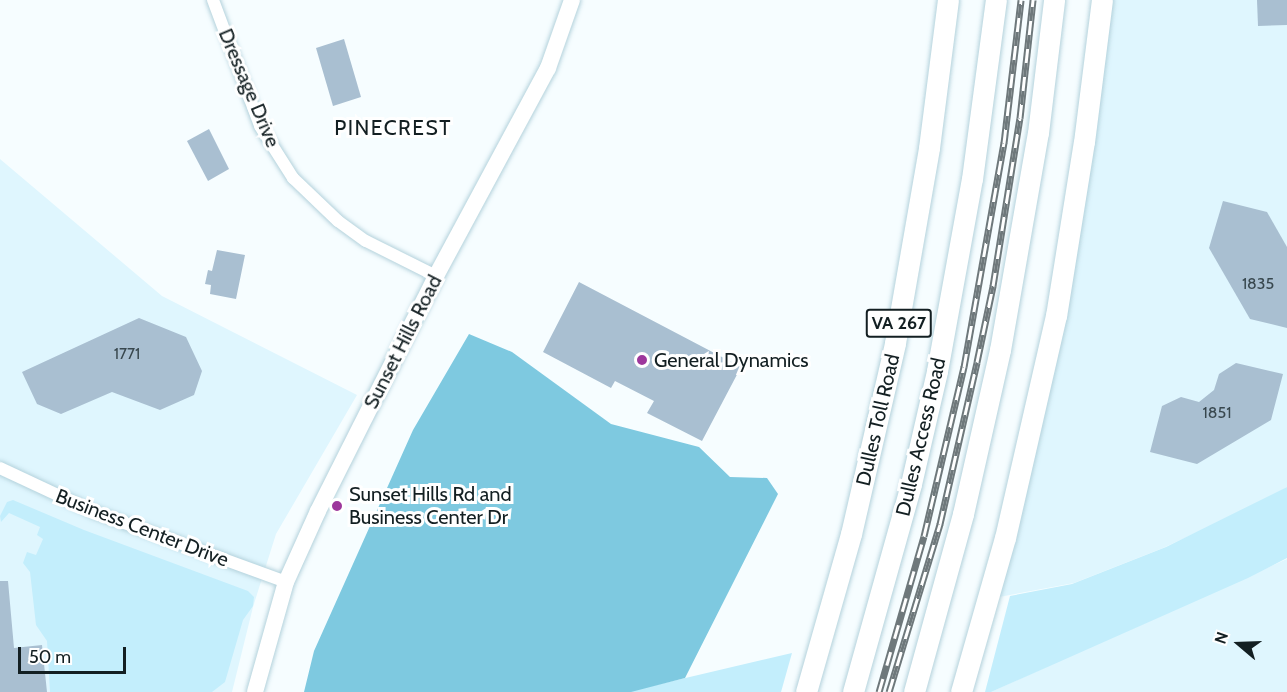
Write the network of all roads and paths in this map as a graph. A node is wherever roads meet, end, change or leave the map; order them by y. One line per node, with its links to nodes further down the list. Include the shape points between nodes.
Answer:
1 (213, 0): 7 (street, Dressage Drive, via 260,126 293,178 366,242)
2 (572, 0): 7 (main road, Sunset Hills Road, via 548,68)
3 (948, 0): 11 (highway, Dulles Toll Road / VA 267, via 926,168 895,343 851,534)
4 (996, 0): 12 (highway, Dulles Access Road, via 956,278 911,484)
5 (1054, 0): 13 (highway, via 1038,133 1000,350 963,514)
6 (1102, 0): 14 (highway, via 1056,316 1025,459)
7 (436, 276): 9 (main road, Sunset Hills Road, via 325,495)
8 (0, 468): 9 (street, Business Center Drive, via 94,513)
9 (286, 582): 10 (main road, Sunset Hills Road)
10 (255, 692)
11 (806, 692)
12 (853, 692)
13 (914, 692)
14 (961, 692)

